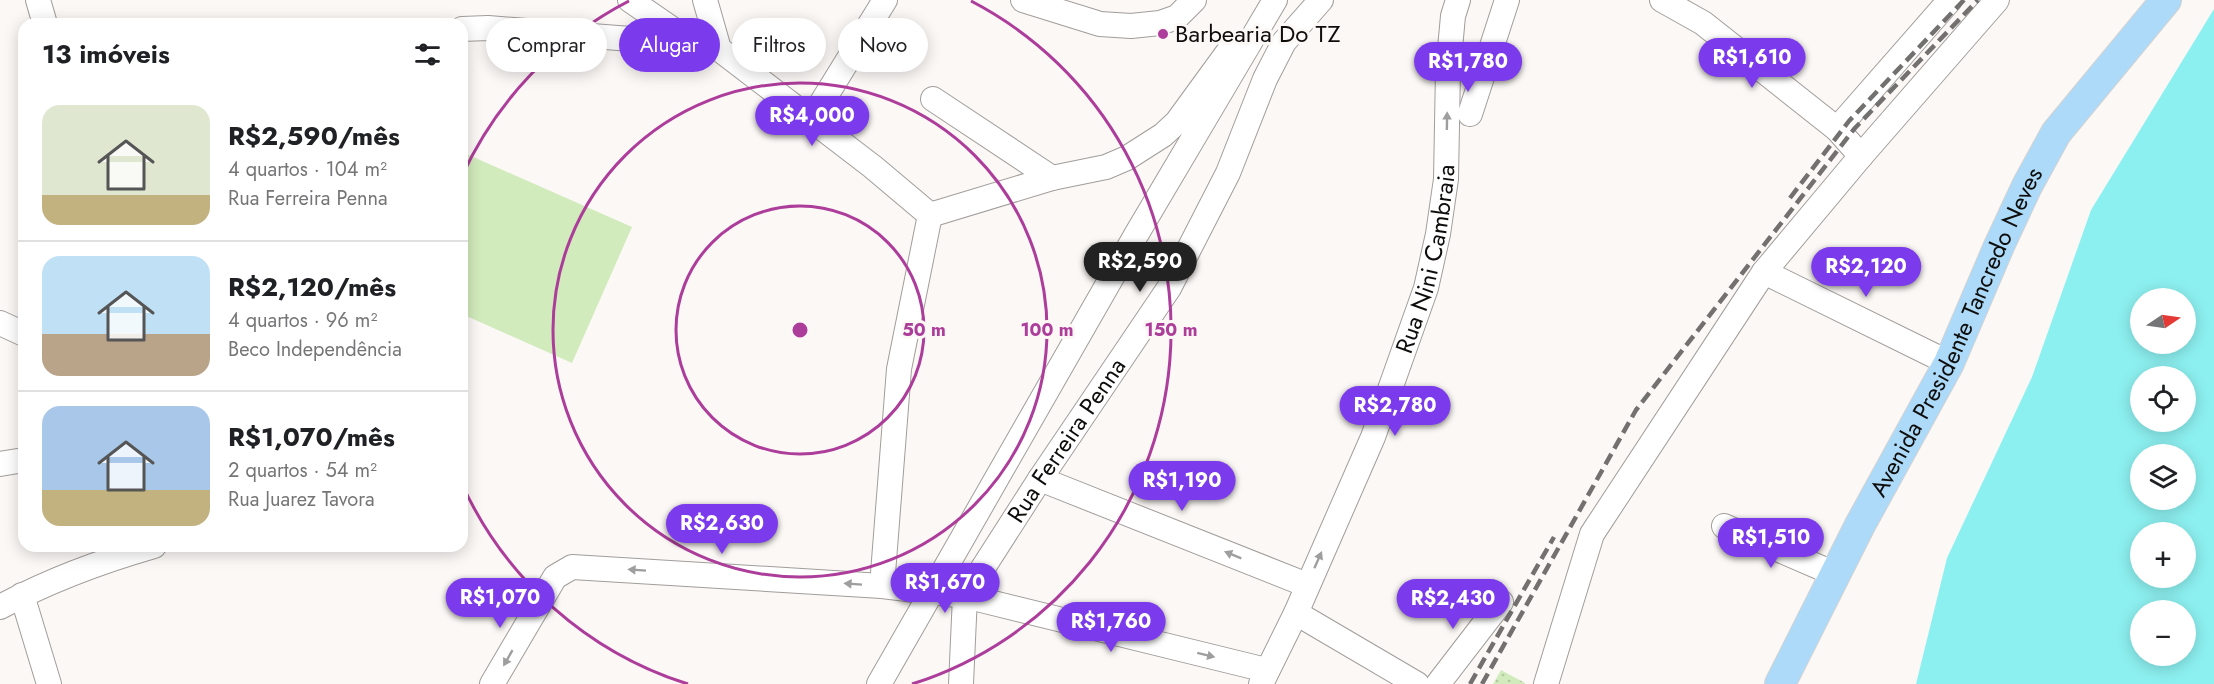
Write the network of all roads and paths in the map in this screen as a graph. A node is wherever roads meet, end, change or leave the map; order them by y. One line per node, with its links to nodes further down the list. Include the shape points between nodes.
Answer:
1 (38, 0): 15 (street)
2 (630, 0): 16 (street)
3 (705, 0): 17 (street)
4 (885, 0): 24 (street)
5 (1023, 0): 6 (street, via 1100,24 1131,26 1177,17)
6 (1194, 0)
7 (1275, 0): 20 (street)
8 (1321, 0): 35 (street, Rua Ferreira Penna, via 1284,42 1228,173 1169,288)
9 (1456, 0): 39 (street, Rua Nini Cambraia, one-way to 9, via 1373,437 1426,288 1446,179 1448,70)
10 (1507, 0): 23 (street)
11 (1662, 0): 25 (street, via 1703,23)
12 (1950, 0): 25 (street)
13 (1996, 0): 26 (street)
14 (2166, 0): 32 (main road, Avenida Presidente Tancredo Neves, via 2056,133 1999,246)
15 (43, 18)
16 (656, 18)
17 (710, 18)
18 (468, 29): 19 (street)
19 (619, 38)
20 (1252, 40): 27 (street, via 1230,49 1177,122 1163,135 1117,163); 41 (street)
21 (720, 50): 24 (street)
22 (933, 99): 27 (street)
23 (1470, 114)
24 (812, 120): 28 (street)
25 (1837, 129): 26 (street)
26 (1861, 156): 29 (street)
27 (1052, 178): 28 (street)
28 (930, 215): 40 (street, via 900,369)
29 (1764, 272): 32 (street); 54 (street, via 1592,534)
30 (0, 323): 31 (street)
31 (18, 331)
32 (1949, 363): 38 (main road, Avenida Presidente Tancredo Neves)
33 (18, 461): 34 (street)
34 (0, 464)
35 (1040, 479): 39 (street, one-way to 35); 43 (street, Rua Ferreira Penna)
36 (1724, 525): 38 (street)
37 (134, 552): 42 (street)
38 (1835, 574): 55 (main road, Avenida Presidente Tancredo Neves)
39 (1307, 585): 46 (street, Rua Nini Cambraia)
40 (882, 586): 41 (street); 49 (street, one-way to 49, via 572,567 555,577)
41 (932, 591): 43 (street); 50 (street)
42 (22, 595): 45 (street); 48 (street)
43 (965, 596): 47 (street, one-way to 47); 51 (street)
44 (1501, 602): 53 (street)
45 (0, 607)
46 (1296, 613): 47 (street, Rua Nini Cambraia); 52 (street)
47 (1264, 677)
48 (49, 684)
49 (492, 684)
50 (879, 684)
51 (961, 684)
52 (1417, 684)
53 (1437, 684)
54 (1546, 684)
55 (1780, 684)

